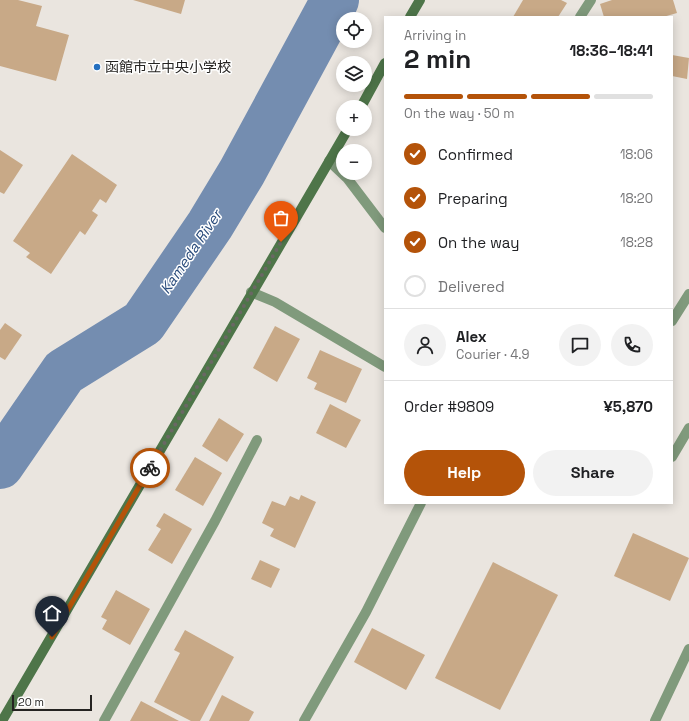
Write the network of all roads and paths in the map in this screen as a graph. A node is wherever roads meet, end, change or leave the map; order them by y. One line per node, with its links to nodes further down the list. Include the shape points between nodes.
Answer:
1 (420, 0): 3 (street)
2 (591, 0): 4 (street)
3 (411, 16)
4 (581, 16)
5 (384, 65): 6 (street)
6 (365, 100)
7 (344, 136): 8 (street)
8 (329, 161): 9 (street, via 347,178); 10 (street)
9 (384, 227)
10 (251, 292): 13 (street, via 275,302); 19 (street)
11 (689, 294): 12 (street)
12 (673, 319)
13 (384, 366)
14 (689, 428): 16 (street)
15 (257, 440): 20 (street)
16 (673, 455)
17 (420, 504): 21 (street, via 366,612)
18 (689, 649): 22 (street)
19 (2, 721)
20 (104, 721)
21 (304, 721)
22 (656, 721)

